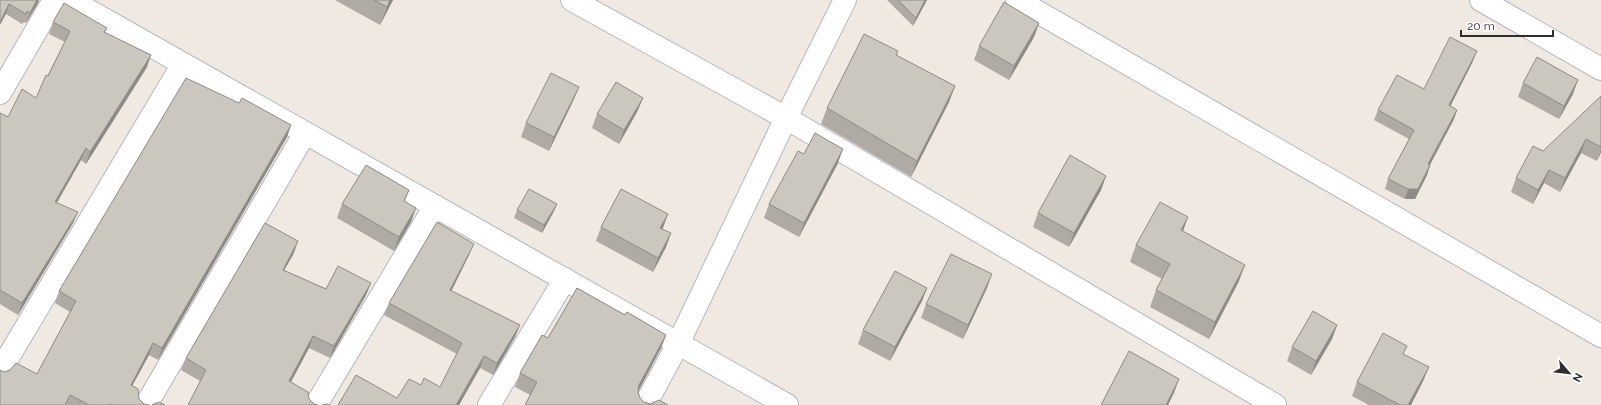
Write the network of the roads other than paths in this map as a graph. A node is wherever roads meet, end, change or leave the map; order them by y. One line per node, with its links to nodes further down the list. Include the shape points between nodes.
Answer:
1 (54, 0): 9 (street)
2 (70, 0): 7 (street)
3 (572, 0): 10 (street)
4 (845, 0): 10 (street)
5 (1017, 0): 14 (street)
6 (1481, 0): 8 (street)
7 (183, 64): 11 (street); 16 (street)
8 (1601, 68)
9 (0, 93)
10 (786, 118): 15 (street); 22 (street)
11 (305, 133): 12 (street); 17 (street)
12 (435, 206): 13 (street); 18 (street)
13 (565, 279): 15 (street); 19 (street)
14 (1601, 336)
15 (678, 344): 20 (street); 21 (street)
16 (0, 370)
17 (146, 405)
18 (316, 405)
19 (489, 405)
20 (645, 405)
21 (787, 405)
22 (1275, 405)

